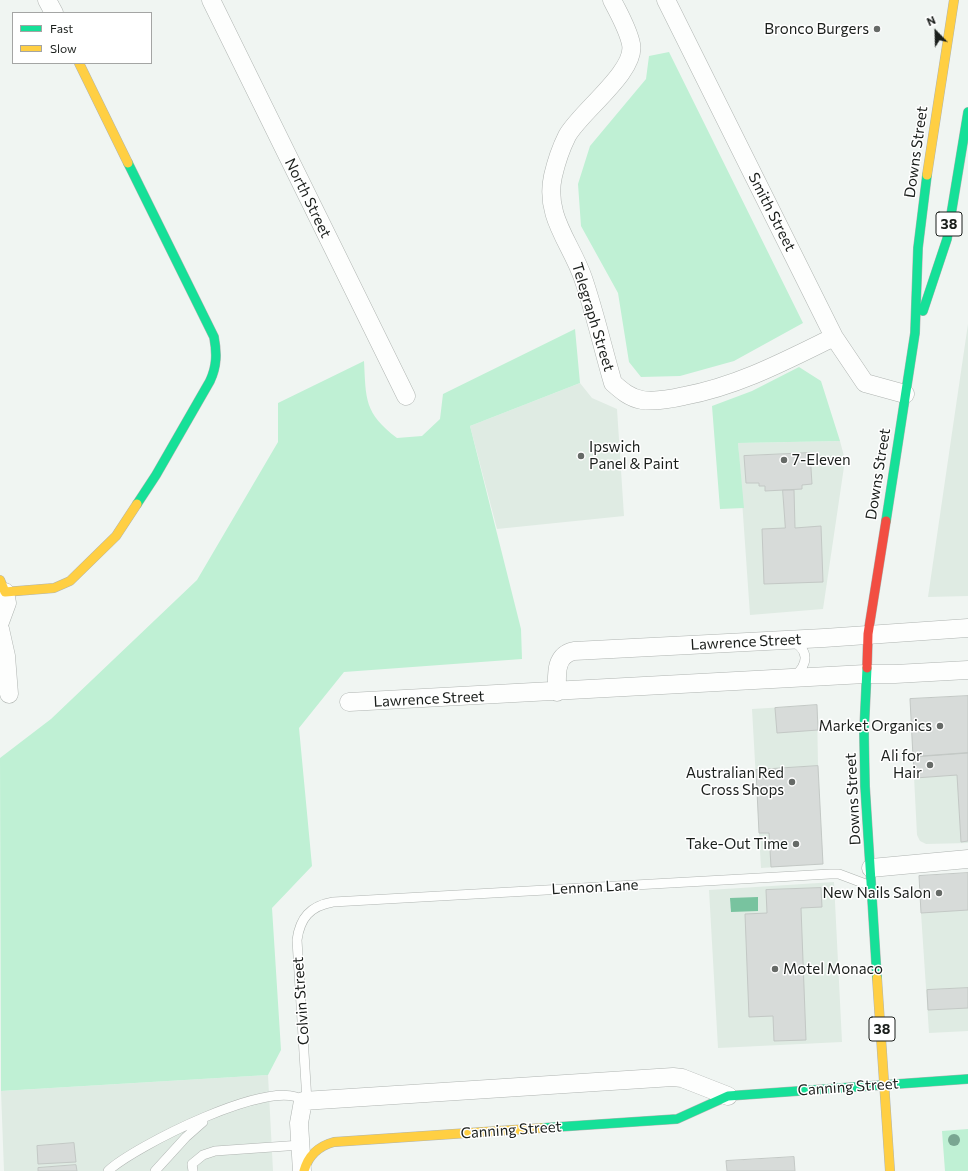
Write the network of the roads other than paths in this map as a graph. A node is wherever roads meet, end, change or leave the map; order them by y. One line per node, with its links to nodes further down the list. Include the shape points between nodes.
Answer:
1 (47, 0): 6 (street)
2 (210, 0): 12 (street, North Street)
3 (612, 0): 10 (street, Telegraph Street, via 632,45 628,64 567,136 553,176 550,196 557,224 583,280 613,383 626,394 642,400 661,400 698,394 755,376)
4 (666, 0): 10 (street, Smith Street)
5 (954, 0): 9 (main road, Downs Street / 38, via 932,136 918,248)
6 (53, 12)
7 (79, 64): 13 (main road, via 214,337 218,358 216,369 206,388 156,475 116,536 70,581 54,588)
8 (968, 112): 9 (main road, Downs Street / 38, via 947,239)
9 (915, 333): 11 (main road, Downs Street / 38)
10 (834, 337): 11 (street, Smith Street, via 865,383)
11 (905, 394): 17 (main road, Downs Street / 38)
12 (406, 396)
13 (3, 586): 14 (street, via 7,603)
14 (0, 622)
15 (968, 628): 17 (street, Lawrence Street)
16 (0, 629): 23 (street, via 6,656)
17 (868, 634): 18 (street, Lawrence Street); 20 (main road, Downs Street / 38)
18 (790, 640): 21 (lane, via 801,648 805,659 803,667); 22 (street, Lawrence Street, via 572,651 560,660)
19 (968, 670): 20 (street, Lawrence Street)
20 (865, 674): 21 (street, Lawrence Street); 26 (main road, Downs Street / 38, via 864,732)
21 (793, 678): 22 (street, Lawrence Street)
22 (557, 692): 24 (street, Lawrence Street)
23 (9, 694)
24 (349, 702)
25 (968, 859): 26 (street)
26 (871, 868): 27 (main road, Downs Street / 38)
27 (872, 886): 28 (lane, Lennon Lane, via 839,874 830,874 333,902); 30 (main road, Downs Street / 38)
28 (316, 907): 32 (lane, Colvin Street, via 307,913 302,921 297,947)
29 (968, 1079): 30 (main road, Canning Street)
30 (886, 1085): 31 (main road, Canning Street); 39 (main road, Downs Street / 38)
31 (728, 1096): 32 (street, Canning Street, via 674,1077); 38 (main road, Canning Street, via 677,1119 334,1142 316,1150)
32 (305, 1101): 33 (lane, via 293,1096 270,1096); 34 (street, Colvin Street, via 300,1124)
33 (224, 1109): 35 (lane, via 137,1150); 36 (lane, via 196,1127)
34 (301, 1145): 37 (lane, via 212,1152 195,1161 192,1164); 38 (street, Colvin Street)
35 (108, 1171)
36 (155, 1171)
37 (193, 1171)
38 (303, 1171)
39 (890, 1171)

